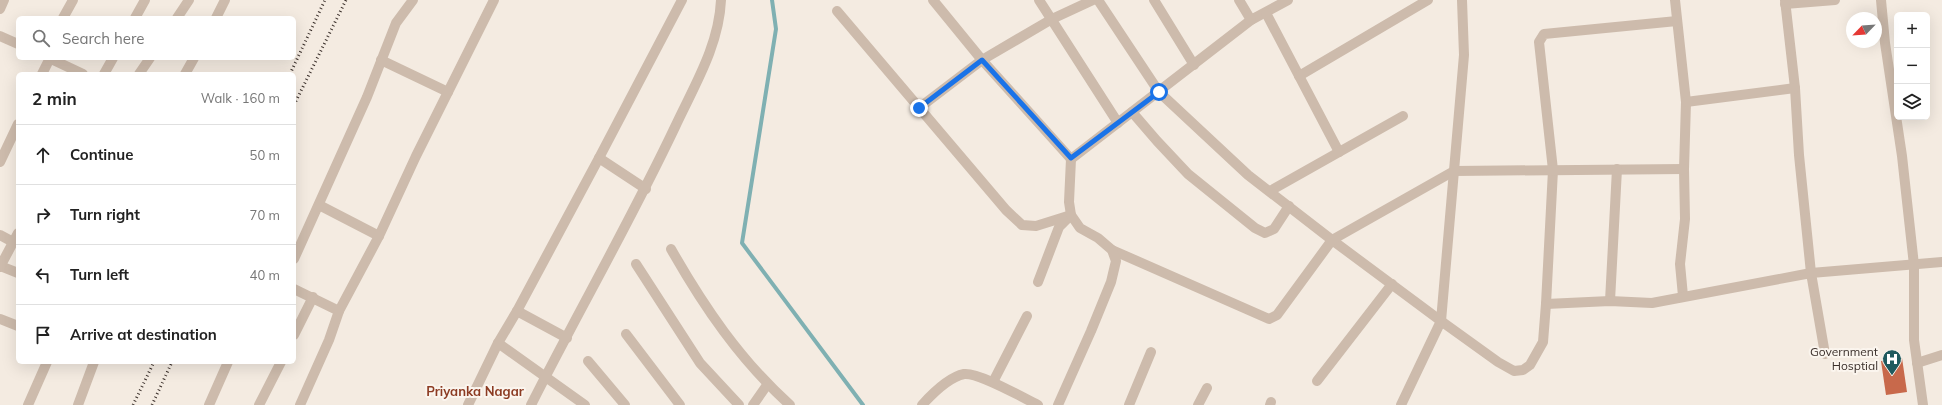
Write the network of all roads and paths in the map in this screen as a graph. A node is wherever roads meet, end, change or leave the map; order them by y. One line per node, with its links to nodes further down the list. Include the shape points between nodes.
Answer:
1 (4, 0): 23 (street)
2 (73, 0): 26 (street)
3 (145, 0): 27 (street)
4 (189, 0): 28 (street)
5 (225, 0): 29 (street)
6 (413, 0): 40 (street, via 396,23)
7 (494, 0): 50 (street)
8 (682, 0): 59 (street)
9 (721, 0): 66 (street, via 720,18 712,50)
10 (933, 0): 41 (street)
11 (1039, 0): 30 (street)
12 (1093, 0): 30 (street)
13 (1098, 0): 51 (street)
14 (1154, 0): 42 (street)
15 (1239, 0): 31 (street)
16 (1288, 0): 25 (street)
17 (1428, 0): 48 (street)
18 (1462, 0): 65 (street, via 1464,56)
19 (1675, 0): 32 (street)
20 (1835, 0): 22 (street)
21 (1881, 0): 80 (street)
22 (1785, 2): 49 (street)
23 (0, 9)
24 (837, 11): 53 (street)
25 (1266, 13): 31 (street); 48 (street)
26 (64, 16)
27 (136, 16)
28 (178, 16)
29 (217, 16)
30 (1052, 19): 41 (street); 56 (street)
31 (1251, 20): 42 (street)
32 (1678, 21): 52 (street); 64 (street, via 1544,34 1539,42)
33 (0, 36): 34 (street)
34 (16, 43)
35 (48, 60): 43 (street)
36 (53, 60): 44 (street)
37 (112, 60): 45 (street)
38 (149, 60): 46 (street)
39 (193, 60): 47 (street)
40 (381, 60): 50 (street); 68 (street)
41 (982, 60): 53 (street); 60 (street)
42 (1194, 65): 51 (street)
43 (43, 72)
44 (79, 72)
45 (105, 72)
46 (140, 72)
47 (186, 72)
48 (1299, 76): 58 (street)
49 (1795, 88): 52 (street); 83 (street)
50 (448, 92): 72 (street)
51 (1159, 92): 54 (street); 67 (street, via 1248,175)
52 (1686, 102): 63 (street)
53 (919, 108): 70 (street, via 1006,210 1022,225 1036,226)
54 (1132, 112): 56 (street); 69 (street, via 1188,174 1255,228 1265,233 1274,229)
55 (1403, 116): 58 (street)
56 (1118, 123): 60 (street)
57 (16, 128): 61 (street)
58 (1339, 152): 67 (street)
59 (599, 158): 66 (street); 92 (street)
60 (1071, 158): 70 (street)
61 (0, 162)
62 (1617, 169): 63 (street); 64 (street); 89 (street)
63 (1684, 169): 87 (street, via 1685,219 1680,264)
64 (1553, 170): 65 (street); 90 (street)
65 (1454, 171): 74 (street); 95 (street)
66 (646, 189): 99 (street)
67 (1270, 192): 69 (street)
68 (319, 205): 72 (street); 77 (street)
69 (1289, 206): 74 (street)
70 (1071, 215): 76 (street, via 1080,228); 84 (street, via 1058,227)
71 (0, 235): 73 (street)
72 (379, 236): 91 (street)
73 (16, 238): 81 (street)
74 (1332, 240): 76 (street, via 1277,315 1269,319); 85 (street)
75 (671, 249): 113 (street, via 696,292 733,344)
76 (1112, 250): 131 (street, via 1116,261 1111,282)
77 (296, 255)
78 (1942, 262): 80 (street)
79 (636, 264): 127 (street, via 700,363)
80 (1914, 265): 83 (street); 105 (street, via 1914,340)
81 (0, 266): 82 (street)
82 (16, 272)
83 (1811, 273): 87 (street); 102 (street)
84 (1038, 282)
85 (1392, 284): 95 (street); 111 (street)
86 (296, 290): 88 (street)
87 (1683, 296): 89 (street, via 1652,303)
88 (313, 297): 91 (street); 97 (street)
89 (1610, 301): 90 (street)
90 (1546, 304): 95 (street, via 1543,342 1530,365 1523,370 1514,370 1498,362)
91 (339, 311): 121 (street)
92 (517, 311): 99 (street); 100 (street)
93 (1027, 316): 112 (street)
94 (0, 319): 96 (street)
95 (1441, 320): 134 (street)
96 (16, 325)
97 (296, 331)
98 (626, 334): 126 (street)
99 (567, 338): 110 (street)
100 (498, 343): 110 (street); 122 (street)
101 (1151, 352): 132 (street)
102 (1825, 354)
103 (1942, 355): 105 (street)
104 (588, 361): 125 (street)
105 (1917, 363): 135 (street)
106 (46, 364): 117 (street)
107 (93, 364): 118 (street)
108 (227, 364): 119 (street)
109 (279, 364): 120 (street)
110 (546, 376): 123 (street); 124 (street)
111 (1317, 381)
112 (993, 382): 115 (street); 116 (street, via 966,374 954,377)
113 (768, 385): 128 (street); 129 (street)
114 (1206, 388): 133 (street)
115 (1022, 402): 130 (street)
116 (926, 404)
117 (28, 405)
118 (78, 405)
119 (209, 405)
120 (259, 405)
121 (300, 405)
122 (468, 405)
123 (531, 405)
124 (585, 405)
125 (625, 405)
126 (680, 405)
127 (739, 405)
128 (753, 405)
129 (790, 405)
130 (1038, 405)
131 (1058, 405)
132 (1129, 405)
133 (1198, 405)
134 (1401, 405)
135 (1923, 405)

